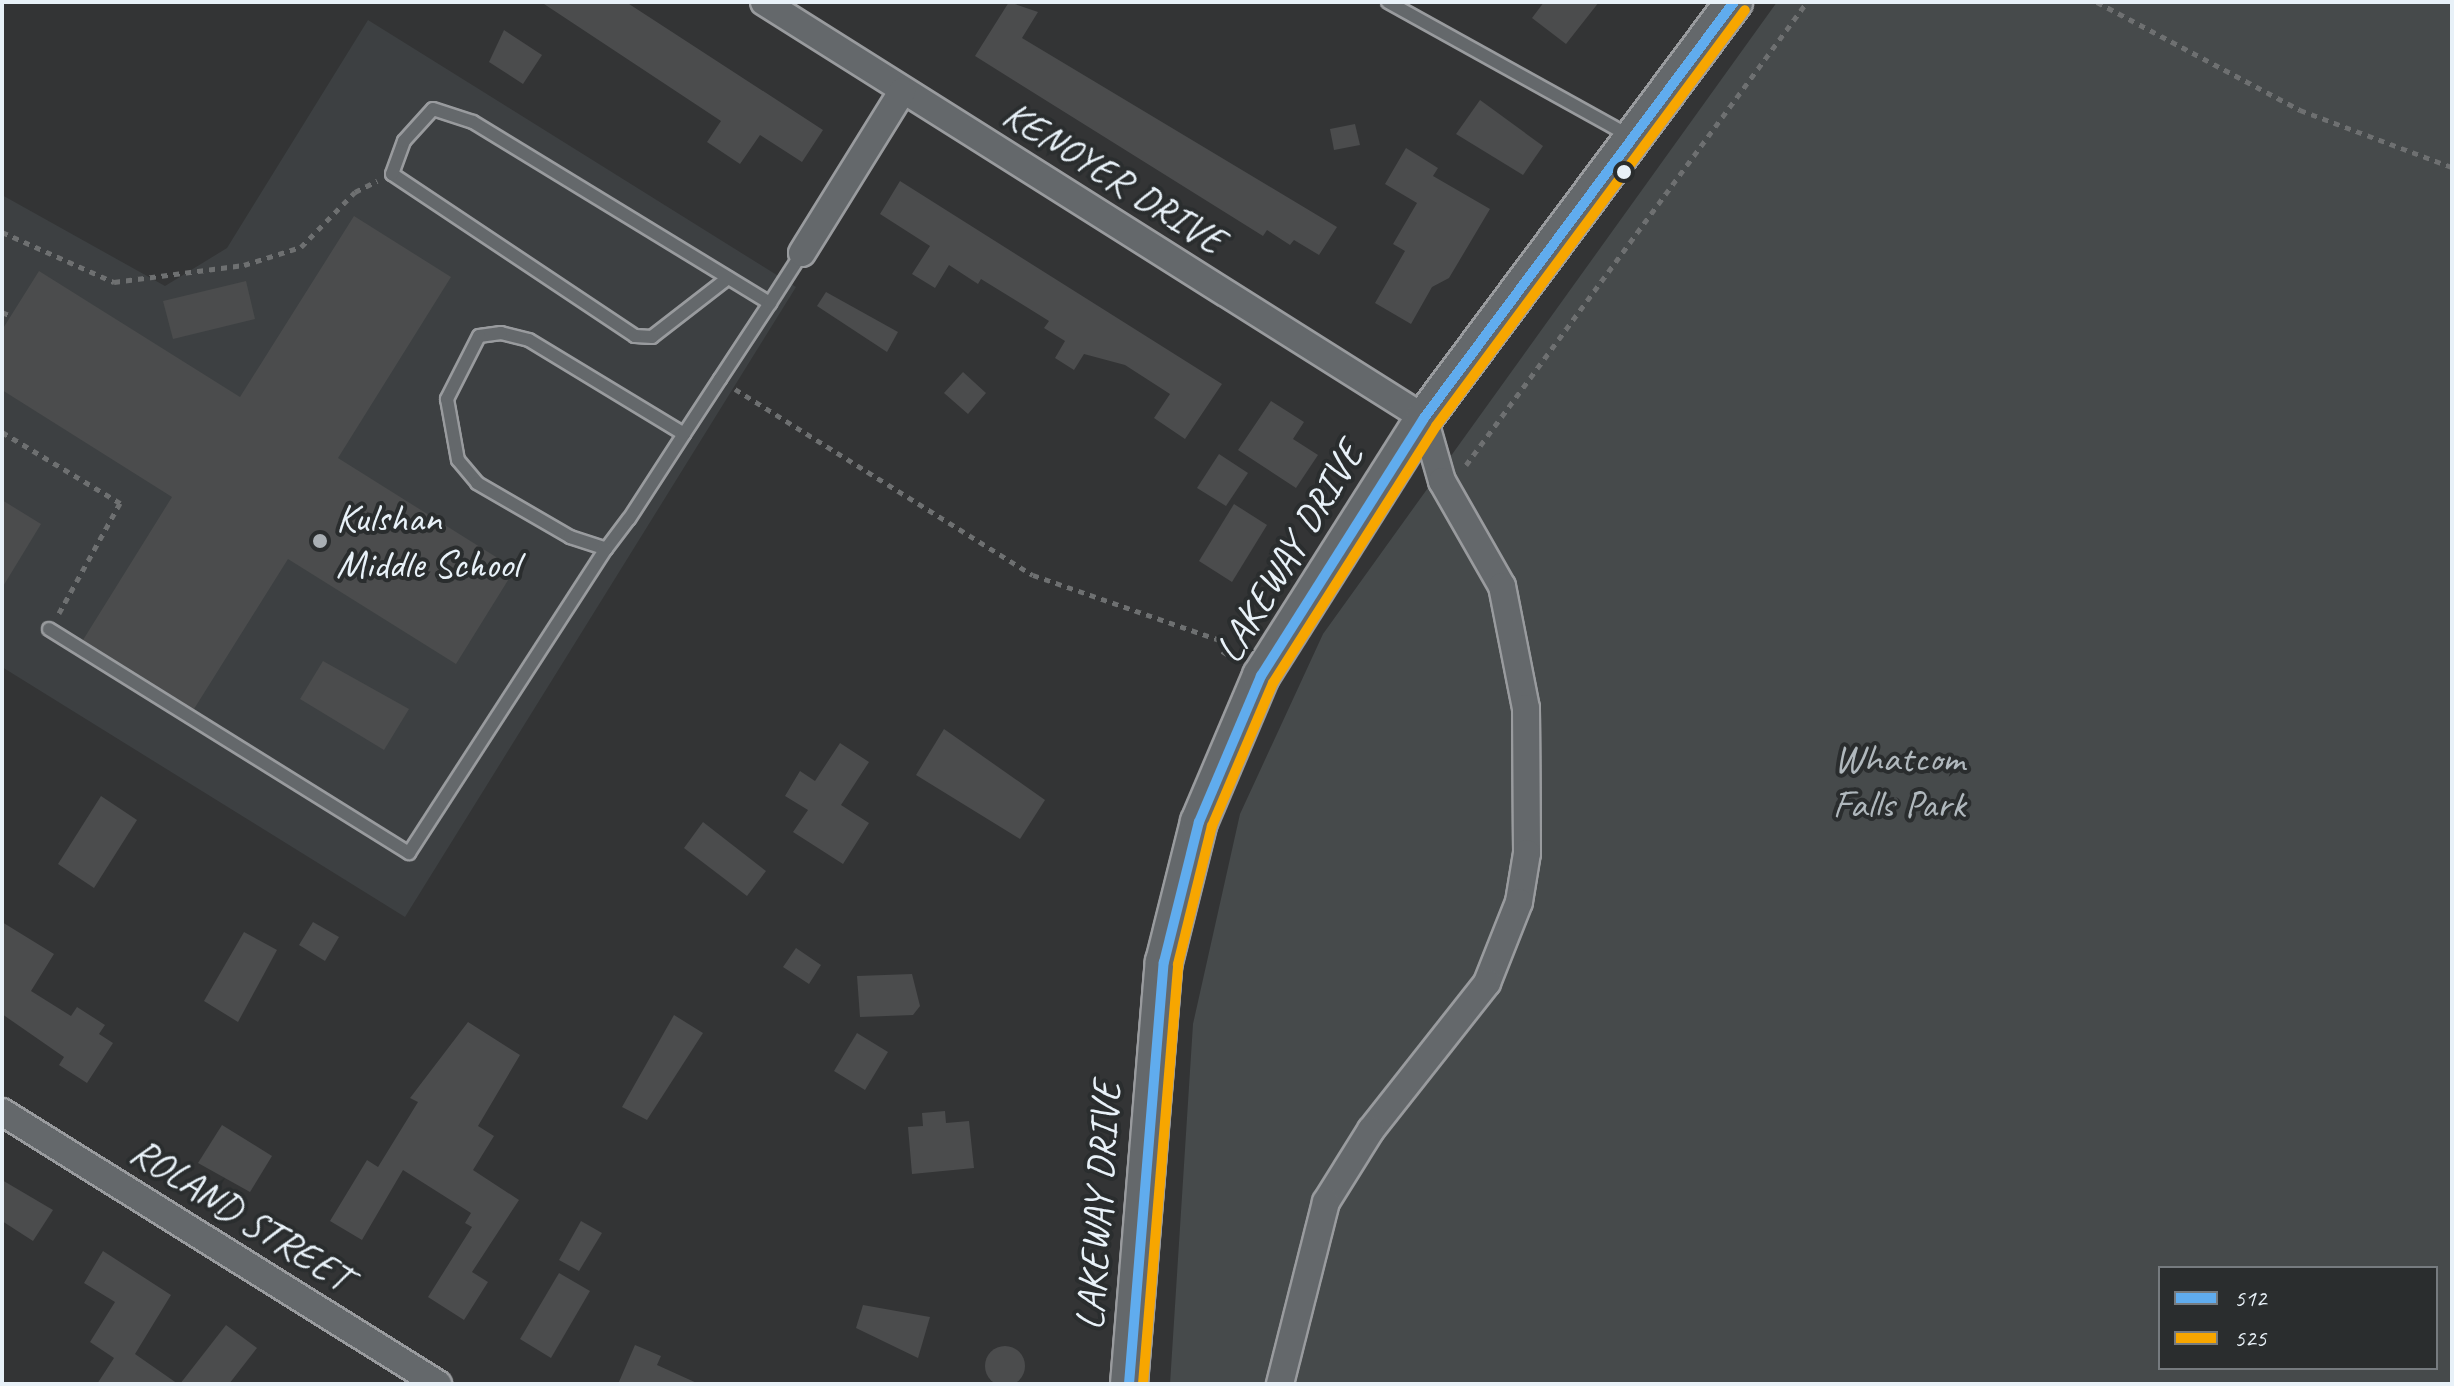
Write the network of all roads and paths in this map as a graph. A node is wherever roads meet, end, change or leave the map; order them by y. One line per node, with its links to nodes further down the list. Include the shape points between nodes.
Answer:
1 (764, 2): 6 (street, KENOYER DRIVE)
2 (1388, 2): 7 (lane)
3 (1734, 2): 7 (main road, LAKEWAY DRIVE)
4 (1807, 2): 20 (path, via 1468,465)
5 (2097, 2): 8 (path, via 2300,110)
6 (902, 92): 11 (street); 17 (street, KENOYER DRIVE)
7 (1633, 137): 17 (main road, LAKEWAY DRIVE)
8 (2452, 167)
9 (392, 174): 10 (path, via 355,192 301,247 244,265 114,282); 12 (lane, via 635,336 652,337); 12 (lane, via 404,141 433,109 473,122)
10 (2, 232)
11 (802, 253): 13 (lane)
12 (728, 278): 13 (lane)
13 (770, 303): 16 (lane)
14 (2, 312): 15 (path)
15 (11, 316)
16 (720, 379): 19 (lane); 23 (path, via 1033,575 1223,641 1222,651)
17 (1424, 418): 26 (main road, LAKEWAY DRIVE, via 1293,616 1199,822 1154,1032); 27 (street, via 1442,481 1502,586 1517,646 1526,708 1525,865 1508,940 1487,983 1371,1130 1326,1202)
18 (2, 432): 22 (path, via 120,503)
19 (684, 434): 21 (lane); 21 (lane, via 529,340 479,336 447,399 458,460 477,483 533,518)
20 (1457, 462)
21 (606, 549): 22 (lane, via 409,853)
22 (49, 629)
23 (1235, 659)
24 (2, 1112): 25 (street, ROLAND STREET)
25 (438, 1384)
26 (1129, 1384)
27 (1280, 1384)

